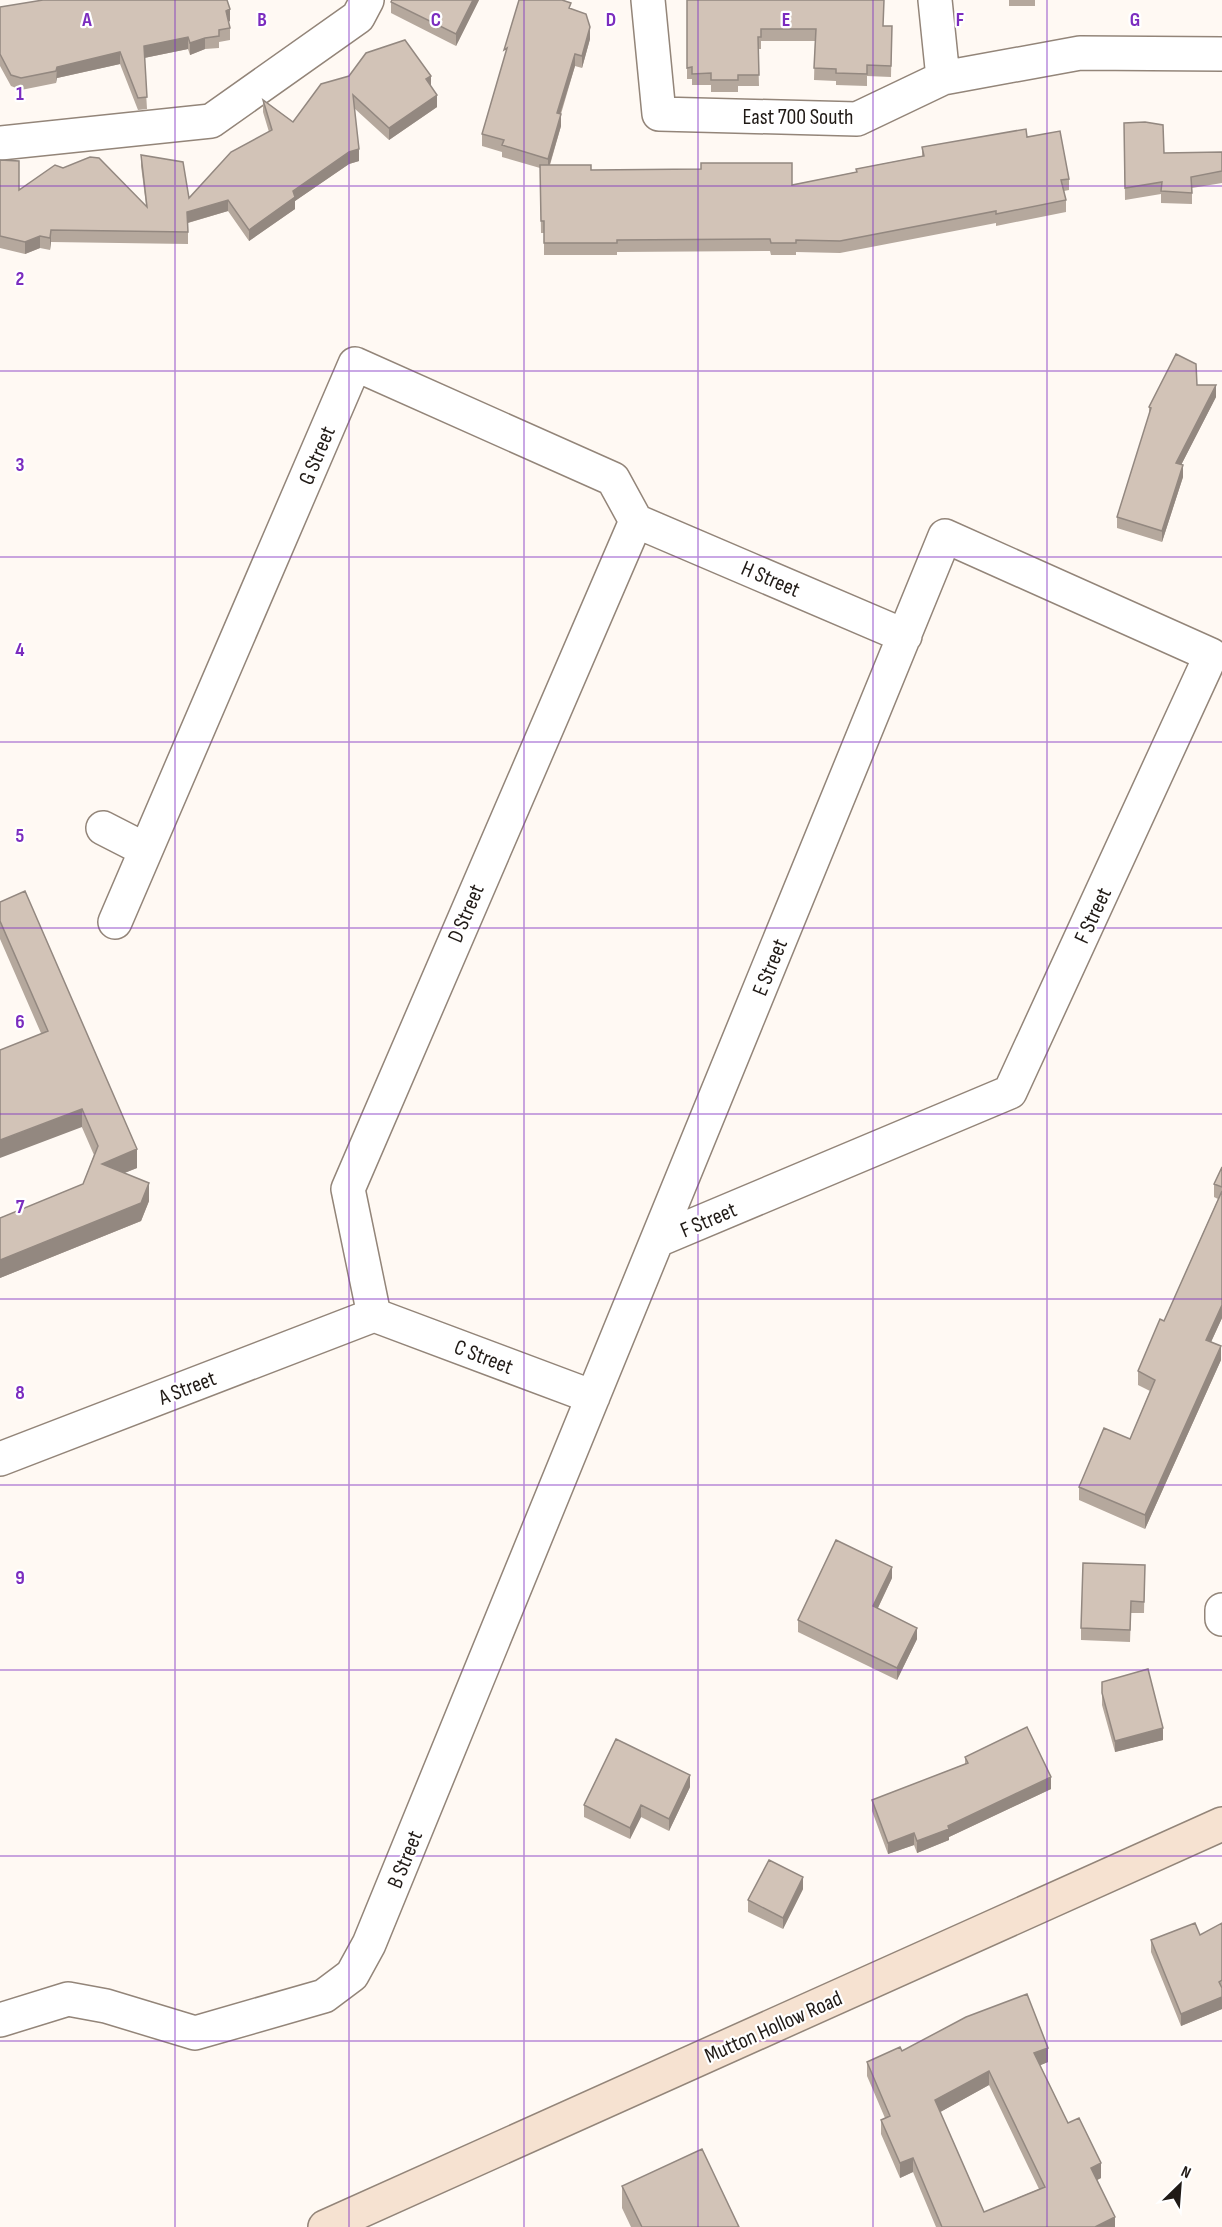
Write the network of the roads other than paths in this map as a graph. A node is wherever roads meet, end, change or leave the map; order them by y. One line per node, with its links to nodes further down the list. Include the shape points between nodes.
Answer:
1 (367, 0): 6 (street, via 358,17 211,121)
2 (648, 0): 5 (street, East 700 South, via 659,114 857,119)
3 (935, 0): 5 (street)
4 (1222, 54): 5 (street, East 700 South, via 1080,52)
5 (943, 78)
6 (0, 143)
7 (636, 521): 9 (street, H Street); 11 (street, G Street, via 612,478 355,364); 14 (street, D Street, via 348,1189)
8 (945, 536): 9 (street, E Street); 13 (street, F Street, via 1211,655 1010,1092)
9 (905, 636): 13 (street, E Street)
10 (103, 828): 11 (street)
11 (146, 850): 12 (street, G Street)
12 (115, 922)
13 (657, 1240): 15 (street, E Street)
14 (374, 1315): 15 (street, C Street); 16 (street, A Street)
15 (594, 1397): 20 (street, B Street, via 369,1944 352,1975 324,1996 195,2033 106,2006 68,1999)
16 (0, 1459)
17 (1222, 1610): 18 (street)
18 (1222, 1619)
19 (1222, 1824): 21 (street, Mutton Hollow Road)
20 (0, 2020)
21 (325, 2227)

